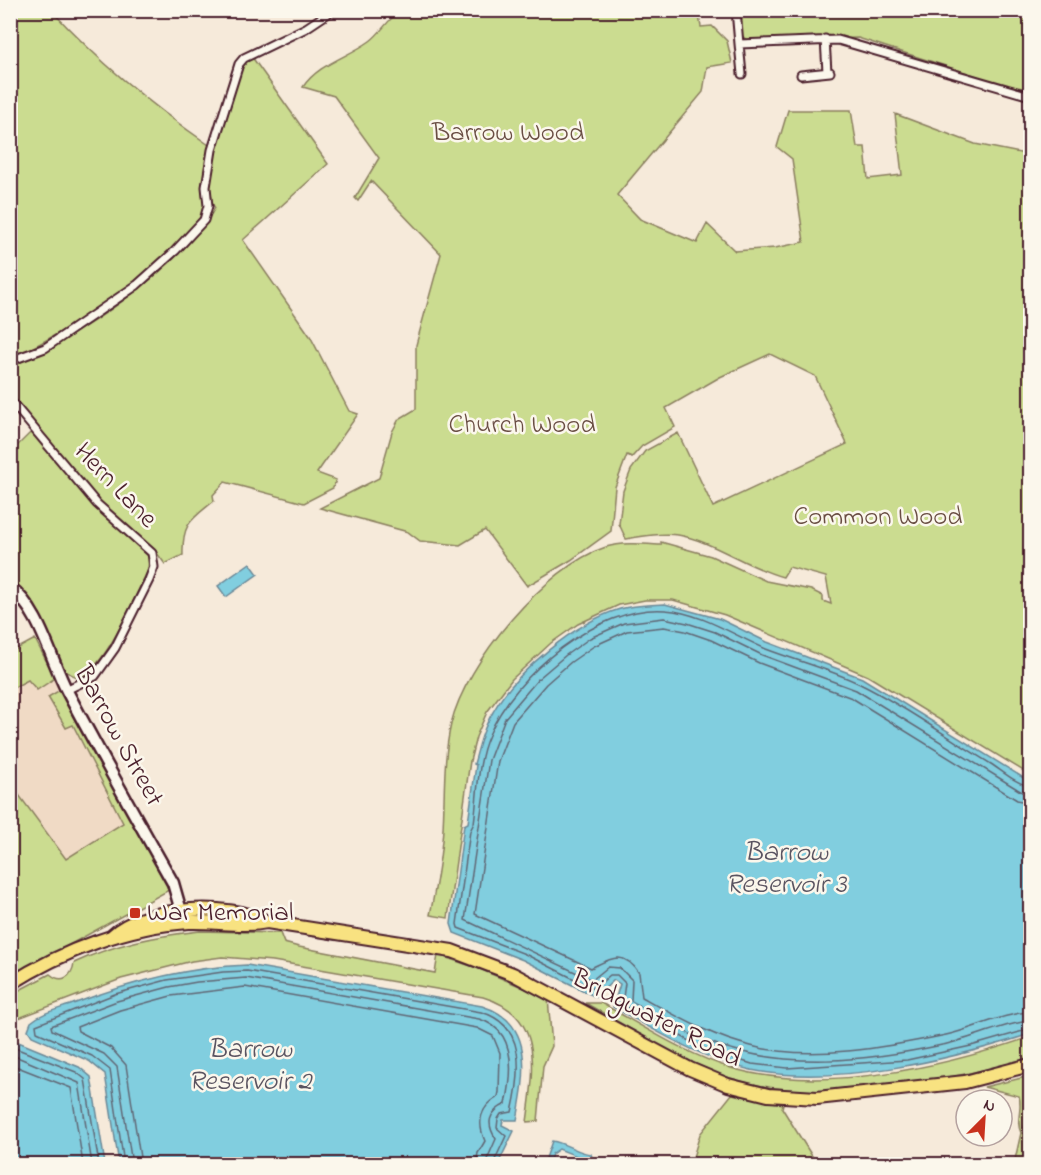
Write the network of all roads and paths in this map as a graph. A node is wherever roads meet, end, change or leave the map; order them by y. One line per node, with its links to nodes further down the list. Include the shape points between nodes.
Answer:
1 (333, 10): 8 (street, via 239,64 212,150 204,220 137,285 45,348)
2 (736, 10): 4 (street)
3 (825, 39): 4 (street); 6 (street, via 829,72); 7 (street, via 854,43)
4 (739, 44): 5 (street)
5 (742, 74)
6 (801, 75)
7 (1030, 96)
8 (10, 361)
9 (10, 400): 11 (street, Hern Lane, via 97,504 152,553 154,567 149,580 115,648 95,676)
10 (10, 587): 11 (main road, Barrow Street, via 32,614)
11 (66, 690): 12 (main road, Barrow Street, via 173,883)
12 (181, 911): 13 (highway, via 188,919); 14 (highway, Bridgwater Road, via 229,912 257,916); 15 (highway); 16 (highway, Bridgwater Road, via 122,927)
13 (209, 922): 14 (highway, Bridgwater Road); 15 (highway, Bridgwater Road); 16 (highway)
14 (267, 922): 18 (highway, Bridgwater Road, via 452,951 513,974 690,1069 768,1095 816,1098 965,1082)
15 (172, 924): 16 (highway, Bridgwater Road)
16 (118, 936): 17 (highway, Bridgwater Road, via 56,958)
17 (10, 984)
18 (1030, 1065)

